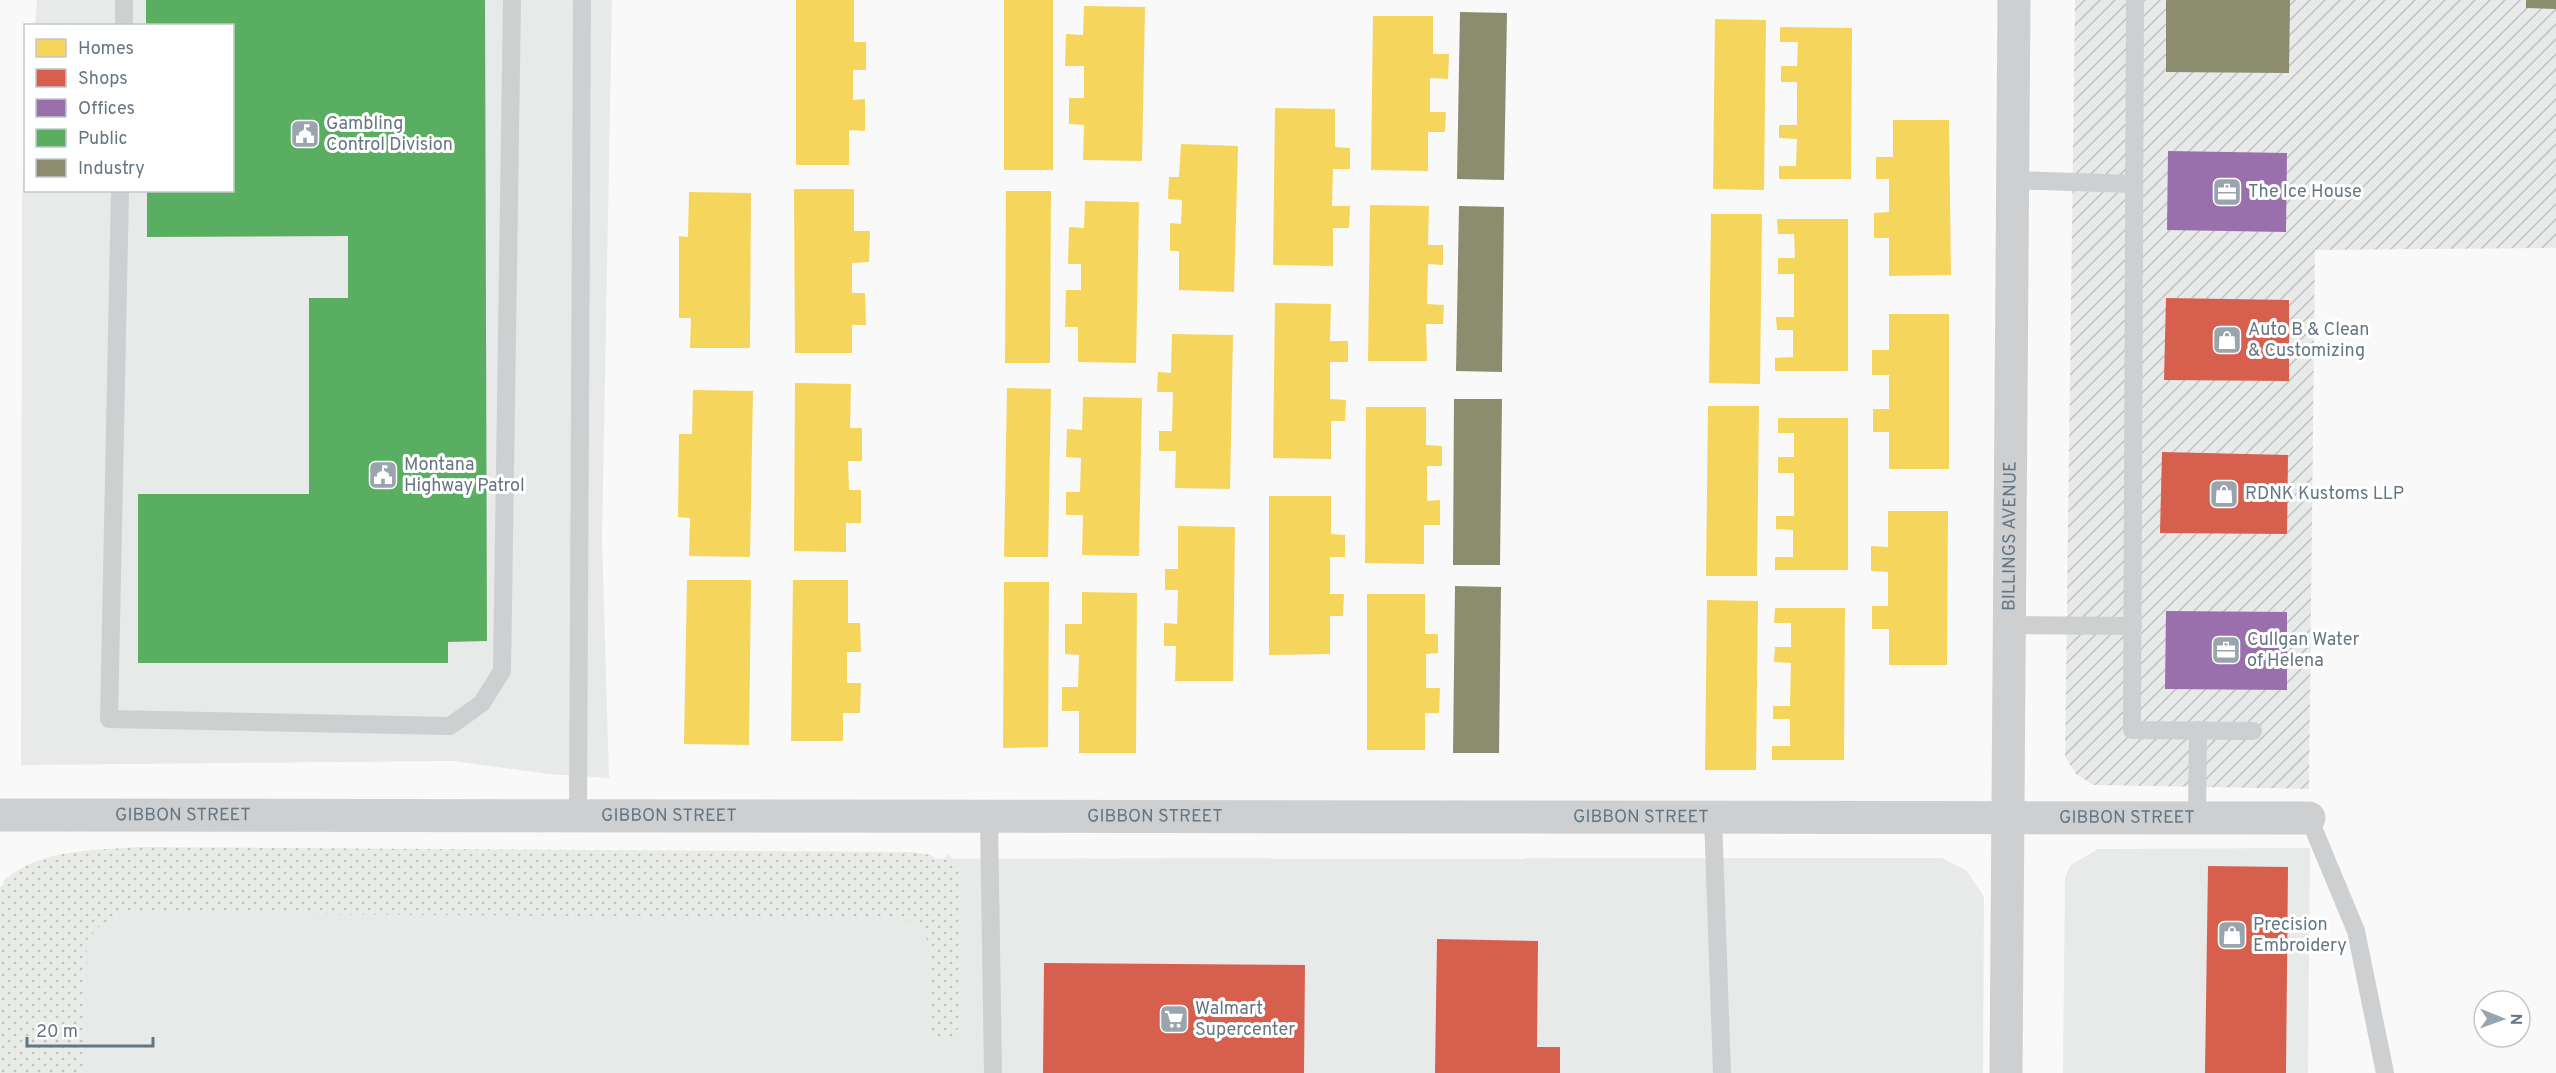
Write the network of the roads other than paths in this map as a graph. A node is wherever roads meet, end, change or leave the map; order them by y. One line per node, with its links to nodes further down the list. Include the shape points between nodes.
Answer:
1 (124, 0): 6 (lane)
2 (512, 0): 9 (lane, via 502,671 482,703 450,726 109,718)
3 (582, 0): 15 (lane)
4 (2014, 0): 7 (street, BILLINGS AVENUE)
5 (2135, 0): 8 (lane)
6 (124, 24)
7 (2013, 180): 8 (lane); 10 (street, BILLINGS AVENUE)
8 (2134, 184): 11 (lane)
9 (120, 192)
10 (2010, 625): 11 (lane); 18 (street, BILLINGS AVENUE)
11 (2133, 626): 12 (lane, via 2132,730)
12 (2198, 730): 13 (lane); 19 (lane)
13 (2253, 731)
14 (0, 815): 15 (street, GIBBON STREET)
15 (578, 816): 16 (street, GIBBON STREET)
16 (990, 817): 17 (street, GIBBON STREET); 21 (lane)
17 (1713, 817): 18 (street, GIBBON STREET); 22 (lane)
18 (2008, 818): 19 (street, GIBBON STREET); 23 (street, BILLINGS AVENUE)
19 (2197, 818): 20 (street, GIBBON STREET)
20 (2309, 818): 24 (lane, via 2356,931)
21 (993, 1073)
22 (1722, 1073)
23 (2006, 1073)
24 (2385, 1073)

